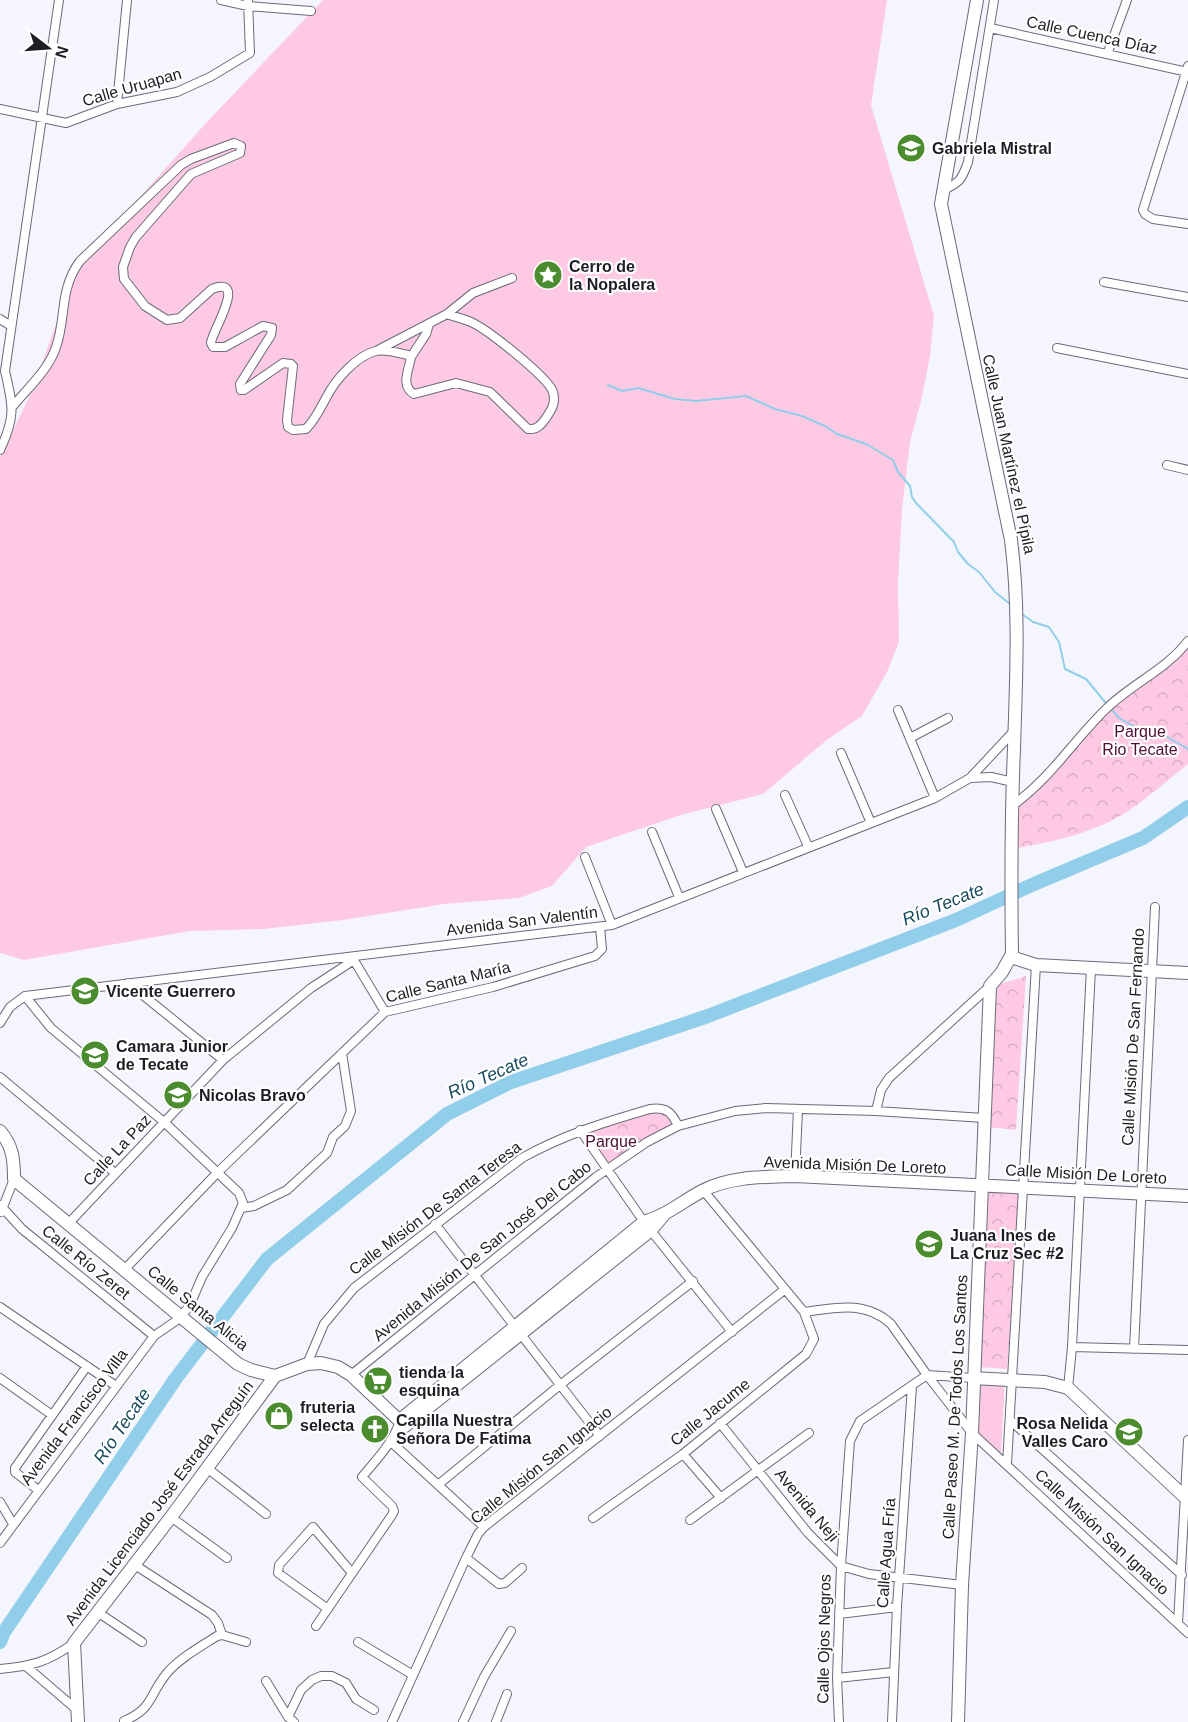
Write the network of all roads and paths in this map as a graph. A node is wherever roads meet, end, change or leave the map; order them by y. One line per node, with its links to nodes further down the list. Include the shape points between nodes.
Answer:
1 (59, 0): 14 (street)
2 (127, 0): 12 (street)
3 (221, 0): 7 (street)
4 (977, 0): 15 (main road, Calle Juan Martínez el Pípila)
5 (994, 0): 9 (street)
6 (1127, 0): 10 (street)
7 (248, 3): 8 (street); 12 (street, Calle Uruapan, via 250,52 177,92)
8 (311, 11)
9 (990, 28): 10 (street, Calle Cuenca Díaz); 15 (street, via 968,162 957,184)
10 (1108, 52): 11 (street, Calle Cuenca Díaz)
11 (1188, 69): 16 (street, via 1143,205 1145,214 1153,219)
12 (117, 104): 14 (street, Calle Uruapan, via 66,123)
13 (0, 109): 14 (street, Calle Uruapan)
14 (41, 118): 23 (street)
15 (943, 190): 35 (main road, Calle Juan Martínez el Pípila, via 944,222 1015,569)
16 (1188, 224)
17 (512, 278): 20 (street, via 473,293)
18 (1104, 282): 19 (street)
19 (1188, 297)
20 (447, 314): 22 (street); 26 (street, via 474,323 546,381 553,391 554,406 540,425 528,429 492,393 461,383 414,394 405,384)
21 (0, 319): 23 (street)
22 (429, 324): 25 (street); 26 (street)
23 (11, 326): 28 (street, via 5,371)
24 (1057, 348): 27 (street)
25 (378, 351): 26 (street); 28 (street, via 352,366 338,380 306,429 293,430 287,420 292,365 283,363 244,390 239,386 272,328 263,326 225,347 213,346 212,336 229,298 225,288 212,289 180,318 171,321 145,306 124,279 123,267 136,237 191,174 240,153 241,146 234,143 181,165 80,261 67,287 53,355)
26 (411, 357)
27 (1188, 374)
28 (13, 406): 29 (street)
29 (0, 450)
30 (1167, 465): 31 (street)
31 (1188, 470)
32 (1188, 641): 42 (street, via 1169,662 1106,709 1048,776)
33 (898, 710): 36 (street)
34 (948, 718): 36 (street)
35 (1014, 731): 38 (street, Avenida San Valentín); 39 (main road, Calle Juan Martínez el Pípila)
36 (910, 738): 41 (street)
37 (841, 753): 44 (street)
38 (970, 778): 39 (street); 41 (street, Avenida San Valentín)
39 (1013, 782): 42 (main road, Calle Juan Martínez el Pípila)
40 (785, 795): 46 (street)
41 (935, 798): 44 (street, Avenida San Valentín)
42 (1012, 806): 53 (main road, Calle Juan Martínez el Pípila)
43 (716, 809): 48 (street)
44 (871, 823): 46 (street, Avenida San Valentín)
45 (652, 832): 49 (street)
46 (808, 846): 48 (street, Avenida San Valentín)
47 (585, 857): 51 (street)
48 (743, 872): 49 (street, Avenida San Valentín)
49 (679, 897): 51 (street, Avenida San Valentín)
50 (1155, 907): 57 (street, Calle Misión De San Fernando)
51 (612, 925): 52 (street, Avenida San Valentín)
52 (600, 927): 54 (street, Avenida San Valentín); 62 (street, Calle Santa María, via 602,949 596,956 493,987)
53 (1011, 957): 55 (main road); 60 (main road)
54 (353, 958): 59 (street, Avenida San Valentín); 62 (street); 65 (street, Calle La Paz)
55 (1036, 964): 56 (main road); 80 (street)
56 (1091, 968): 57 (main road); 82 (street)
57 (1150, 971): 58 (main road); 83 (street, Calle Misión De San Fernando)
58 (1188, 973)
59 (128, 983): 61 (street, Avenida San Valentín); 65 (street)
60 (990, 986): 68 (street, via 889,1078 881,1090); 69 (main road, Calle Paseo M. De Todos Los Santos)
61 (25, 996): 63 (street, via 10,1007); 70 (street, via 51,1028)
62 (385, 1012): 64 (street, Calle Santa María)
63 (0, 1023)
64 (342, 1053): 76 (street, Calle Santa María); 85 (street, via 351,1110 345,1126 333,1137 327,1153 287,1190)
65 (223, 1060): 70 (street, Calle La Paz)
66 (0, 1077): 75 (street)
67 (798, 1108): 68 (street, Avenida Misión De San José Del Cabo); 71 (street, Avenida Misión De San José Del Cabo, via 735,1111); 77 (street)
68 (876, 1111): 69 (street, Avenida Misión De San José Del Cabo)
69 (984, 1118): 79 (main road, Calle Paseo M. De Todos Los Santos)
70 (164, 1122): 75 (street, Calle La Paz); 76 (street)
71 (678, 1126): 72 (street, Calle Misión De Santa Teresa, via 674,1116 659,1108); 74 (street, Avenida Misión De San José Del Cabo)
72 (580, 1130): 74 (street); 88 (street, Calle Misión De Santa Teresa, via 522,1158)
73 (0, 1131): 78 (main road, via 10,1145)
74 (607, 1170): 89 (street); 91 (street, Avenida Misión De San José Del Cabo)
75 (115, 1173): 87 (street, Calle La Paz)
76 (217, 1173): 85 (street, via 239,1193); 90 (street, Calle Santa María)
77 (795, 1176): 79 (main road, Avenida Misión De Loreto); 81 (main road, Avenida Misión De Loreto, via 733,1181)
78 (14, 1179): 86 (street); 87 (main road, Calle Santa Alicia)
79 (982, 1186): 80 (main road, Calle Misión De Loreto); 108 (main road, Calle Paseo M. De Todos Los Santos)
80 (1022, 1187): 82 (main road, Calle Misión De Loreto); 109 (street)
81 (703, 1190): 89 (main road, Avenida Misión De Loreto); 93 (street)
82 (1080, 1190): 83 (main road, Calle Misión De Loreto); 100 (street)
83 (1140, 1194): 84 (main road, Calle Misión De Loreto); 101 (street, Calle Misión De San Fernando)
84 (1188, 1196)
85 (241, 1208): 96 (street)
86 (1, 1209): 99 (street, Calle Río Zeret)
87 (68, 1224): 90 (main road, Calle Santa Alicia)
88 (435, 1224): 91 (street); 103 (street, Calle Misión De Santa Teresa, via 342,1301 324,1324)
89 (648, 1226): 92 (street); 97 (main road)
90 (124, 1269): 96 (main road, Calle Santa Alicia)
91 (476, 1275): 97 (street); 105 (street, Avenida Misión De San José Del Cabo)
92 (693, 1281): 98 (street); 111 (street)
93 (784, 1290): 95 (street); 98 (street, Calle Misión San Ignacio)
94 (0, 1307): 104 (street)
95 (804, 1312): 106 (street, Calle Misión San Ignacio, via 843,1307 864,1308 878,1314 891,1324); 117 (street, Calle Jacume, via 814,1339 806,1354)
96 (180, 1318): 99 (street, Avenida Francisco Villa); 107 (main road, Calle Santa Alicia, via 238,1364)
97 (517, 1331): 111 (street); 118 (main road)
98 (732, 1332): 121 (street, Calle Misión San Ignacio)
99 (154, 1336): 112 (street, Avenida Francisco Villa)
100 (1072, 1347): 101 (street); 114 (street)
101 (1134, 1349): 102 (street)
102 (1188, 1350)
103 (307, 1364): 105 (main road, via 329,1365); 107 (main road)
104 (87, 1366): 112 (street); 115 (street)
105 (351, 1375): 118 (main road)
106 (927, 1375): 108 (street); 113 (street); 120 (street, Calle Misión San Ignacio)
107 (275, 1376): 126 (main road, Avenida Licenciado José Estrada Arreguín)
108 (973, 1378): 109 (main road); 120 (main road, Calle Paseo M. De Todos Los Santos)
109 (1013, 1380): 114 (main road); 116 (street)
110 (2, 1383): 115 (street)
111 (560, 1385): 121 (street); 128 (street)
112 (116, 1386): 129 (street, Avenida Francisco Villa)
113 (912, 1386): 143 (street, Calle Ojos Negros, via 860,1421 850,1441); 147 (street, Calle Agua Fría)
114 (1068, 1388): 131 (main road)
115 (52, 1415): 129 (street, via 15,1468 18,1476)
116 (1011, 1420): 125 (street); 146 (street)
117 (720, 1423): 124 (street, Calle Jacume); 127 (street, Avenida Neji)
118 (401, 1425): 123 (street)
119 (809, 1433): 127 (street)
120 (972, 1433): 125 (street, Calle Misión San Ignacio); 148 (main road, Calle Paseo M. De Todos Los Santos)
121 (600, 1436): 138 (street, Calle Misión San Ignacio)
122 (1188, 1440): 131 (street)
123 (390, 1442): 128 (street); 145 (street, via 362,1478 394,1511)
124 (683, 1454): 130 (street); 135 (street, Calle Jacume)
125 (1007, 1464): 153 (street, Calle Misión San Ignacio)
126 (207, 1468): 133 (street); 134 (main road, Avenida Licenciado José Estrada Arreguín)
127 (758, 1471): 130 (street); 143 (street, Avenida Neji, via 808,1533)
128 (439, 1484): 138 (street)
129 (38, 1490): 137 (street, Avenida Francisco Villa)
130 (720, 1498): 136 (street)
131 (1187, 1499): 146 (street)
132 (0, 1502): 137 (street)
133 (266, 1514)
134 (171, 1517): 140 (street); 142 (main road, Avenida Licenciado José Estrada Arreguín)
135 (593, 1518)
136 (690, 1520)
137 (14, 1524): 139 (street, Avenida Francisco Villa)
138 (484, 1527): 141 (street, Calle Misión San Ignacio)
139 (0, 1543)
140 (227, 1558)
141 (466, 1558): 144 (street, via 499,1584); 165 (street, Calle Misión San Ignacio)
142 (135, 1565): 151 (main road, Avenida Licenciado José Estrada Arreguín); 157 (street, via 212,1615)
143 (841, 1566): 147 (street, Avenida Neji); 152 (street, Calle Ojos Negros)
144 (522, 1568)
145 (352, 1573): 150 (street); 150 (street, via 315,1527 279,1565 278,1573)
146 (1182, 1575): 153 (street)
147 (899, 1579): 148 (street, Avenida Neji); 149 (street, Calle Agua Fría)
148 (962, 1585): 178 (main road, Calle Paseo M. De Todos Los Santos)
149 (897, 1607): 152 (street); 164 (street, Calle Agua Fría)
150 (328, 1609): 154 (street)
151 (99, 1612): 158 (street); 161 (main road, Avenida Licenciado José Estrada Arreguín)
152 (839, 1614): 166 (street, Calle Ojos Negros)
153 (1178, 1623): 156 (street, Calle Misión San Ignacio)
154 (316, 1626)
155 (511, 1631): 175 (street)
156 (1188, 1633)
157 (222, 1635): 159 (street); 173 (street, via 168,1671 148,1706)
158 (142, 1642)
159 (246, 1642)
160 (358, 1642): 165 (street)
161 (74, 1643): 162 (street, Avenida Licenciado José Estrada Arreguín, via 54,1657); 170 (main road)
162 (27, 1666): 163 (street, Avenida Licenciado José Estrada Arreguín); 170 (street)
163 (0, 1669)
164 (894, 1672): 166 (street); 177 (street, Calle Agua Fría)
165 (412, 1675): 174 (street, Calle Misión San Ignacio)
166 (837, 1678): 172 (street, Calle Ojos Negros)
167 (266, 1681): 171 (street)
168 (507, 1694): 176 (street)
169 (374, 1710): 171 (street, via 356,1699 346,1683 321,1676 301,1690)
170 (77, 1716)
171 (291, 1719)
172 (839, 1719)
173 (124, 1722)
174 (392, 1722)
175 (463, 1722)
176 (495, 1722)
177 (892, 1722)
178 (958, 1722)

